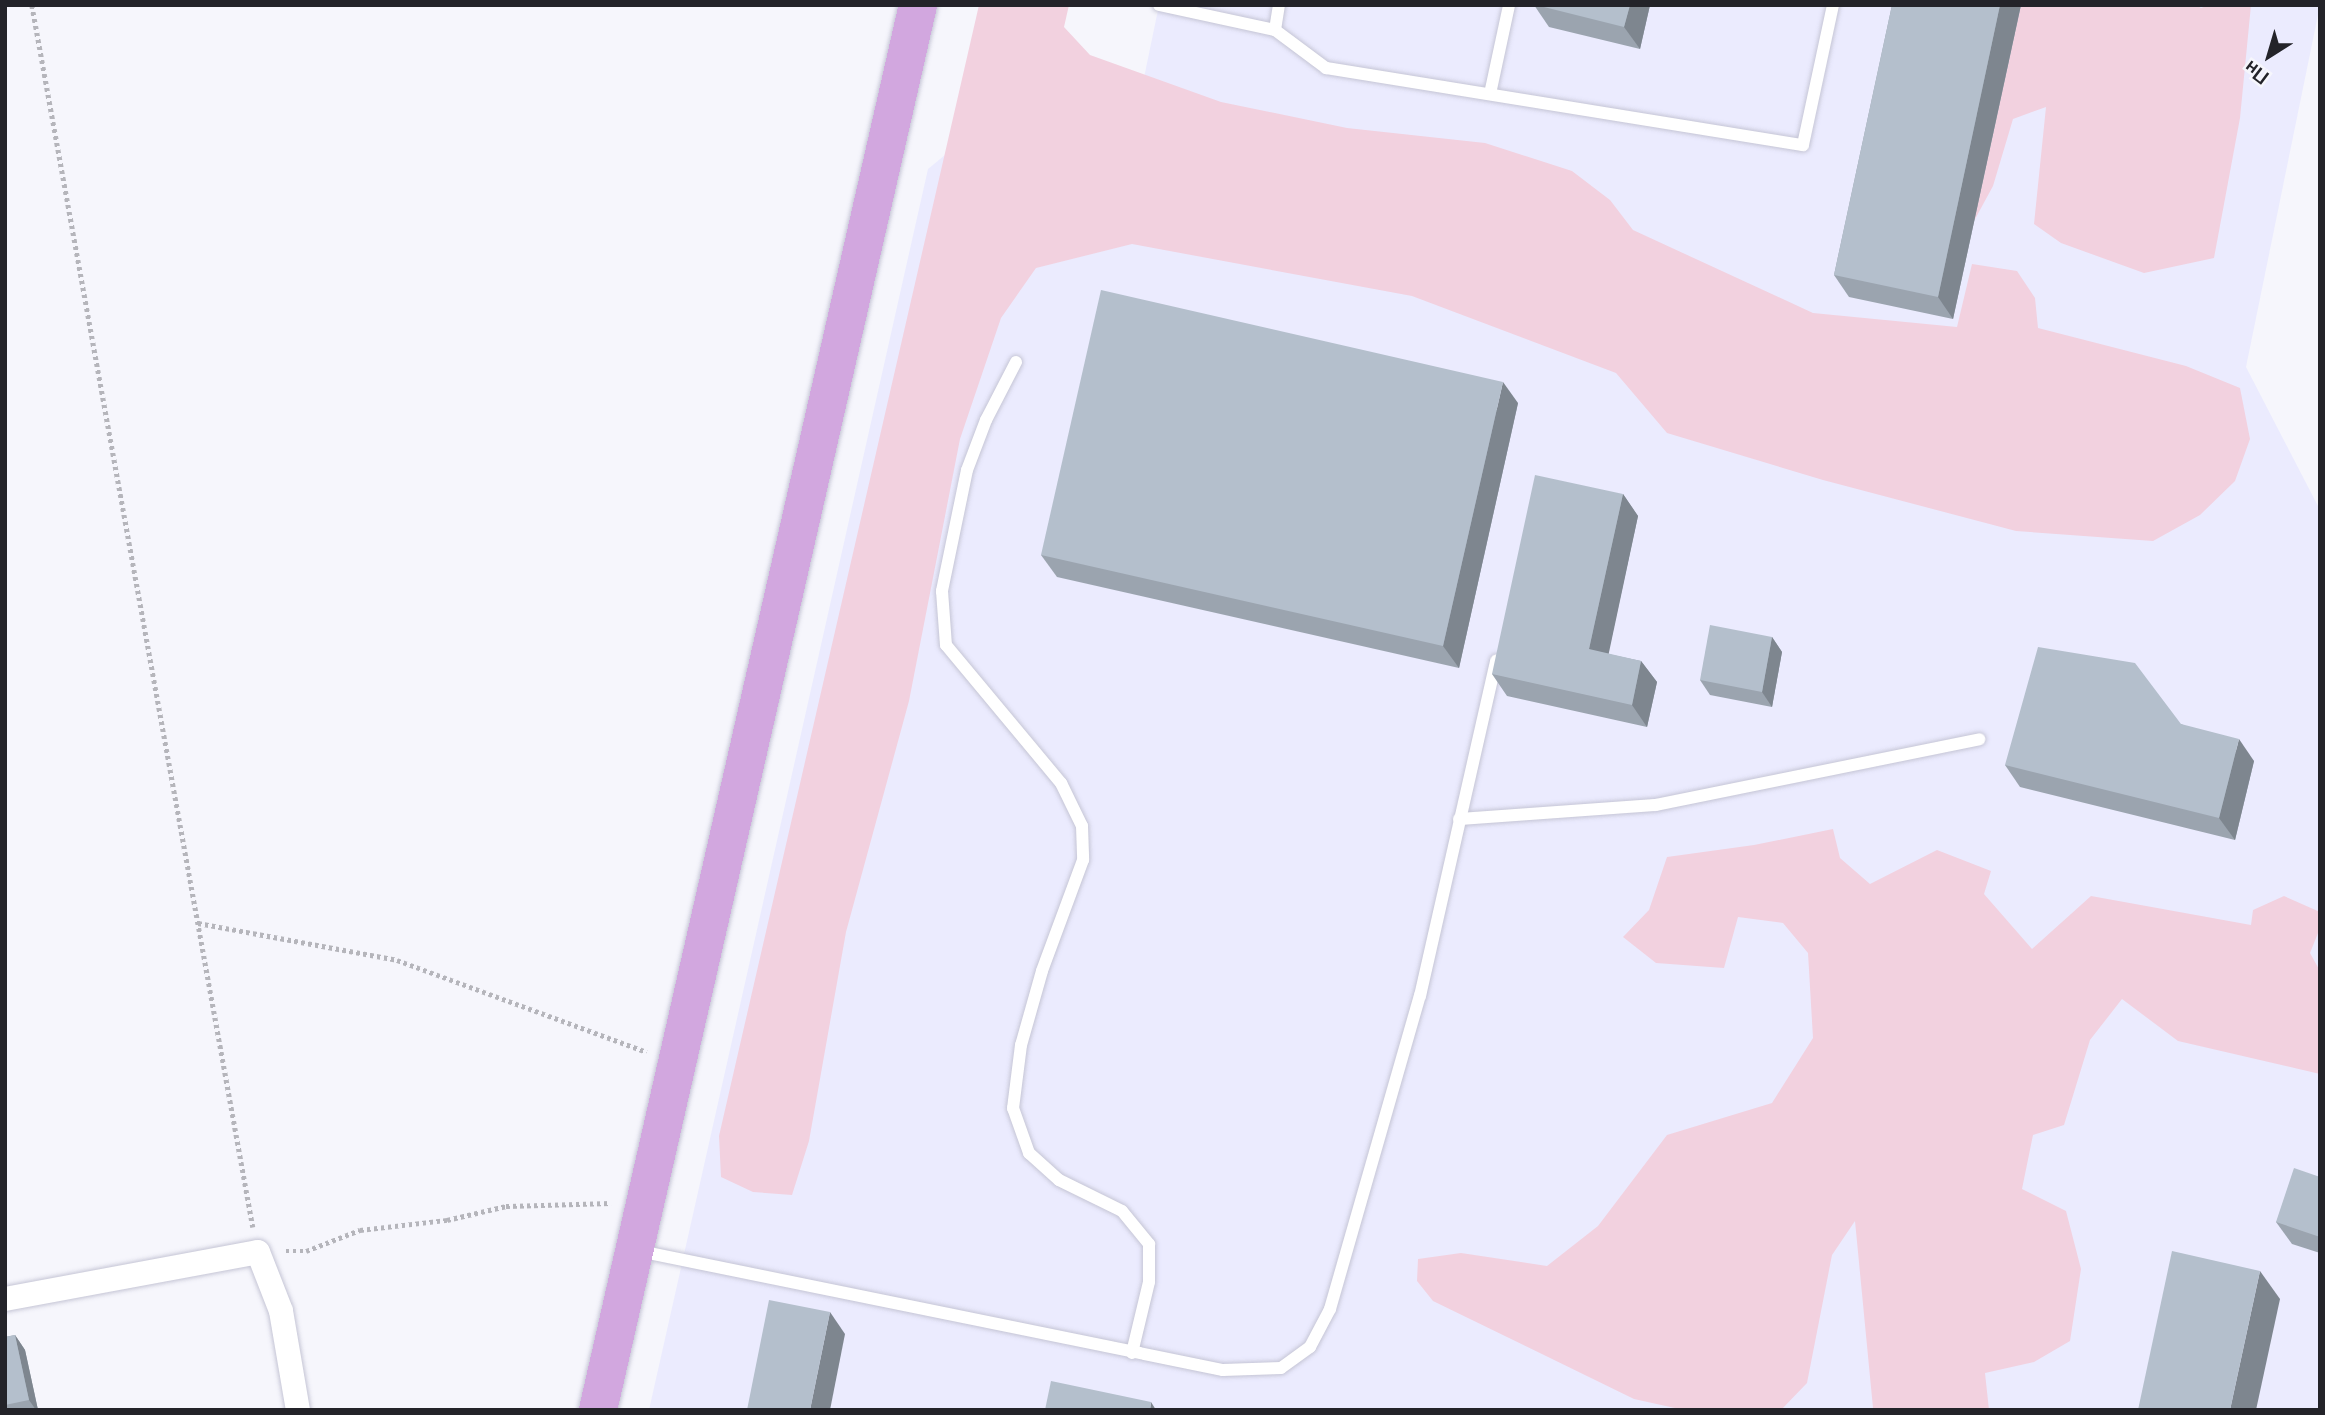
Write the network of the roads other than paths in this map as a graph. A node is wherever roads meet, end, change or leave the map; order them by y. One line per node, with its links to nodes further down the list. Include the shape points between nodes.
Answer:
1 (919, 5): 12 (main road)
2 (1159, 5): 6 (lane)
3 (1279, 5): 6 (lane)
4 (1509, 5): 7 (lane)
5 (1833, 5): 7 (lane, via 1803,145)
6 (1275, 30): 7 (lane, via 1325,68)
7 (1490, 94)
8 (1016, 362): 14 (lane, via 967,470 942,592 946,645 1061,783 1082,826 1083,860 1042,971 1021,1045 1013,1108 1029,1153 1059,1180 1122,1211 1149,1244 1149,1282)
9 (1500, 643): 11 (lane)
10 (1979, 739): 11 (lane, via 1656,805)
11 (1459, 819): 14 (lane, via 1417,1009 1330,1308 1310,1347 1281,1368 1223,1370)
12 (635, 1250): 14 (lane); 16 (main road)
13 (5, 1299): 15 (street, via 258,1252 281,1311)
14 (1132, 1353)
15 (298, 1410)
16 (598, 1410)

